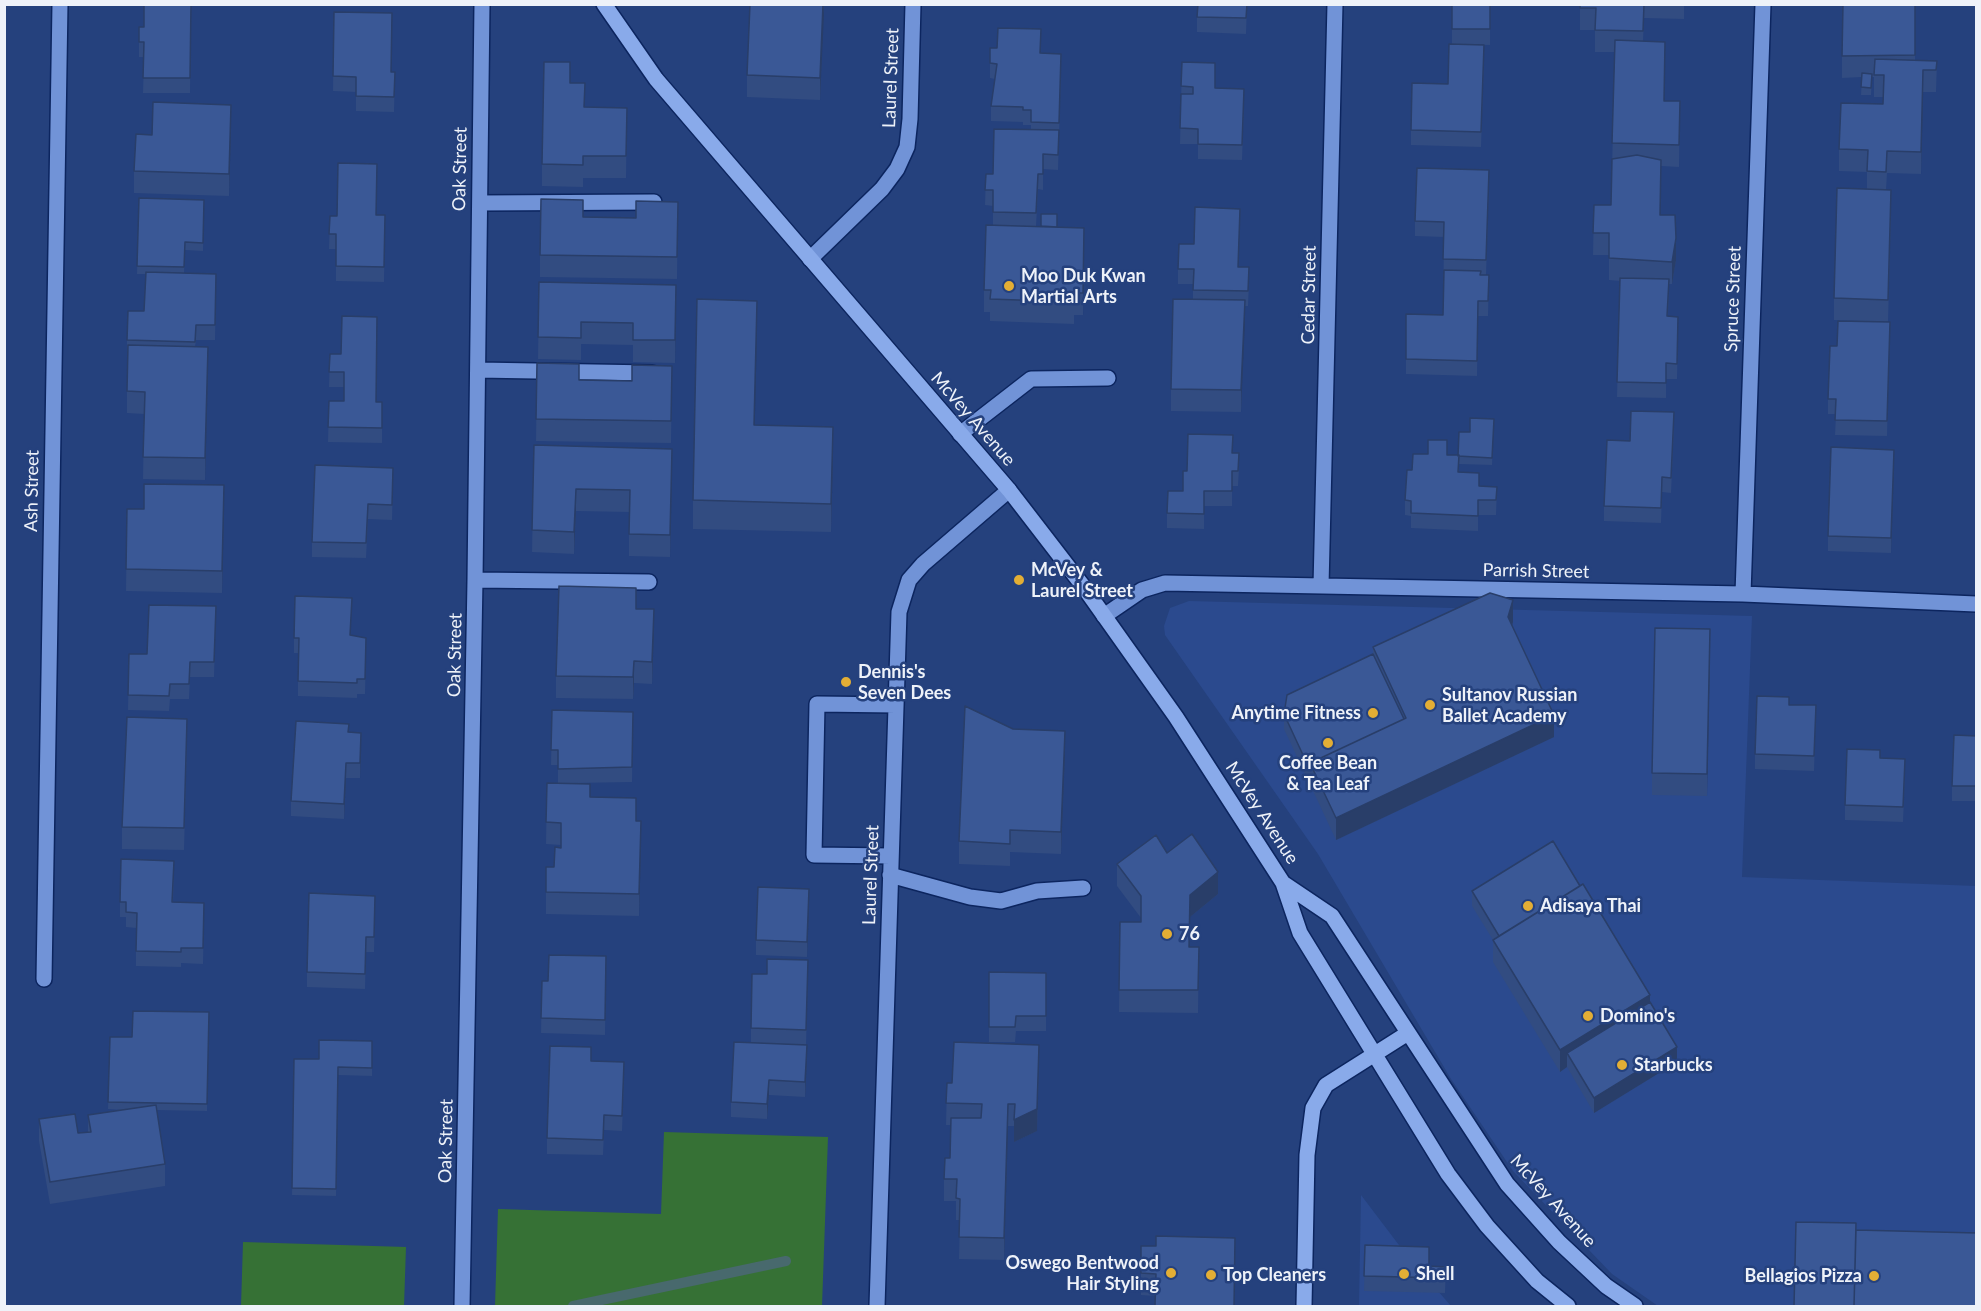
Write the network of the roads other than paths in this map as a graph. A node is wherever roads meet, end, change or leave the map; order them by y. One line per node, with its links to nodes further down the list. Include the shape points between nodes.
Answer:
1 (60, 4): 26 (street, Ash Street)
2 (482, 4): 8 (street, Oak Street)
3 (604, 4): 9 (main road, McVey Avenue, via 656,79)
4 (913, 4): 9 (street, Laurel Street, via 907,147 882,189)
5 (1335, 4): 17 (street, Cedar Street)
6 (1763, 4): 18 (street, Spruce Street)
7 (654, 202): 8 (street)
8 (480, 203): 10 (street, Oak Street)
9 (810, 259): 13 (main road, McVey Avenue)
10 (478, 370): 11 (street); 15 (street, Oak Street)
11 (662, 374)
12 (1108, 378): 13 (street, via 1031,379)
13 (960, 434): 14 (main road, McVey Avenue)
14 (1009, 490): 20 (main road, McVey Avenue); 21 (street, Laurel Street, via 909,580 899,612)
15 (475, 580): 16 (street); 29 (street, Oak Street)
16 (649, 582)
17 (1321, 586): 18 (street, Parrish Street); 20 (street, Parrish Street, via 1165,583 1142,590)
18 (1743, 594): 19 (street, Parrish Street)
19 (1977, 604)
20 (1104, 616): 24 (main road, McVey Avenue, via 1176,717)
21 (896, 705): 22 (street, Laurel Street); 22 (street, via 817,704 814,855)
22 (891, 856): 23 (street, Laurel Street)
23 (890, 875): 25 (street, via 970,897 1001,901 1037,891); 30 (street, Laurel Street)
24 (1283, 883): 27 (main road, McVey Avenue, via 1332,916); 28 (main road, McVey Avenue, via 1300,933)
25 (1083, 888)
26 (44, 979)
27 (1408, 1033): 28 (main road); 33 (main road, McVey Avenue, via 1507,1184 1559,1242 1606,1286)
28 (1373, 1053): 31 (main road, via 1326,1085 1313,1108 1307,1155); 32 (main road, McVey Avenue, via 1480,1217 1537,1281)
29 (462, 1306)
30 (877, 1306)
31 (1304, 1306)
32 (1568, 1306)
33 (1635, 1306)

